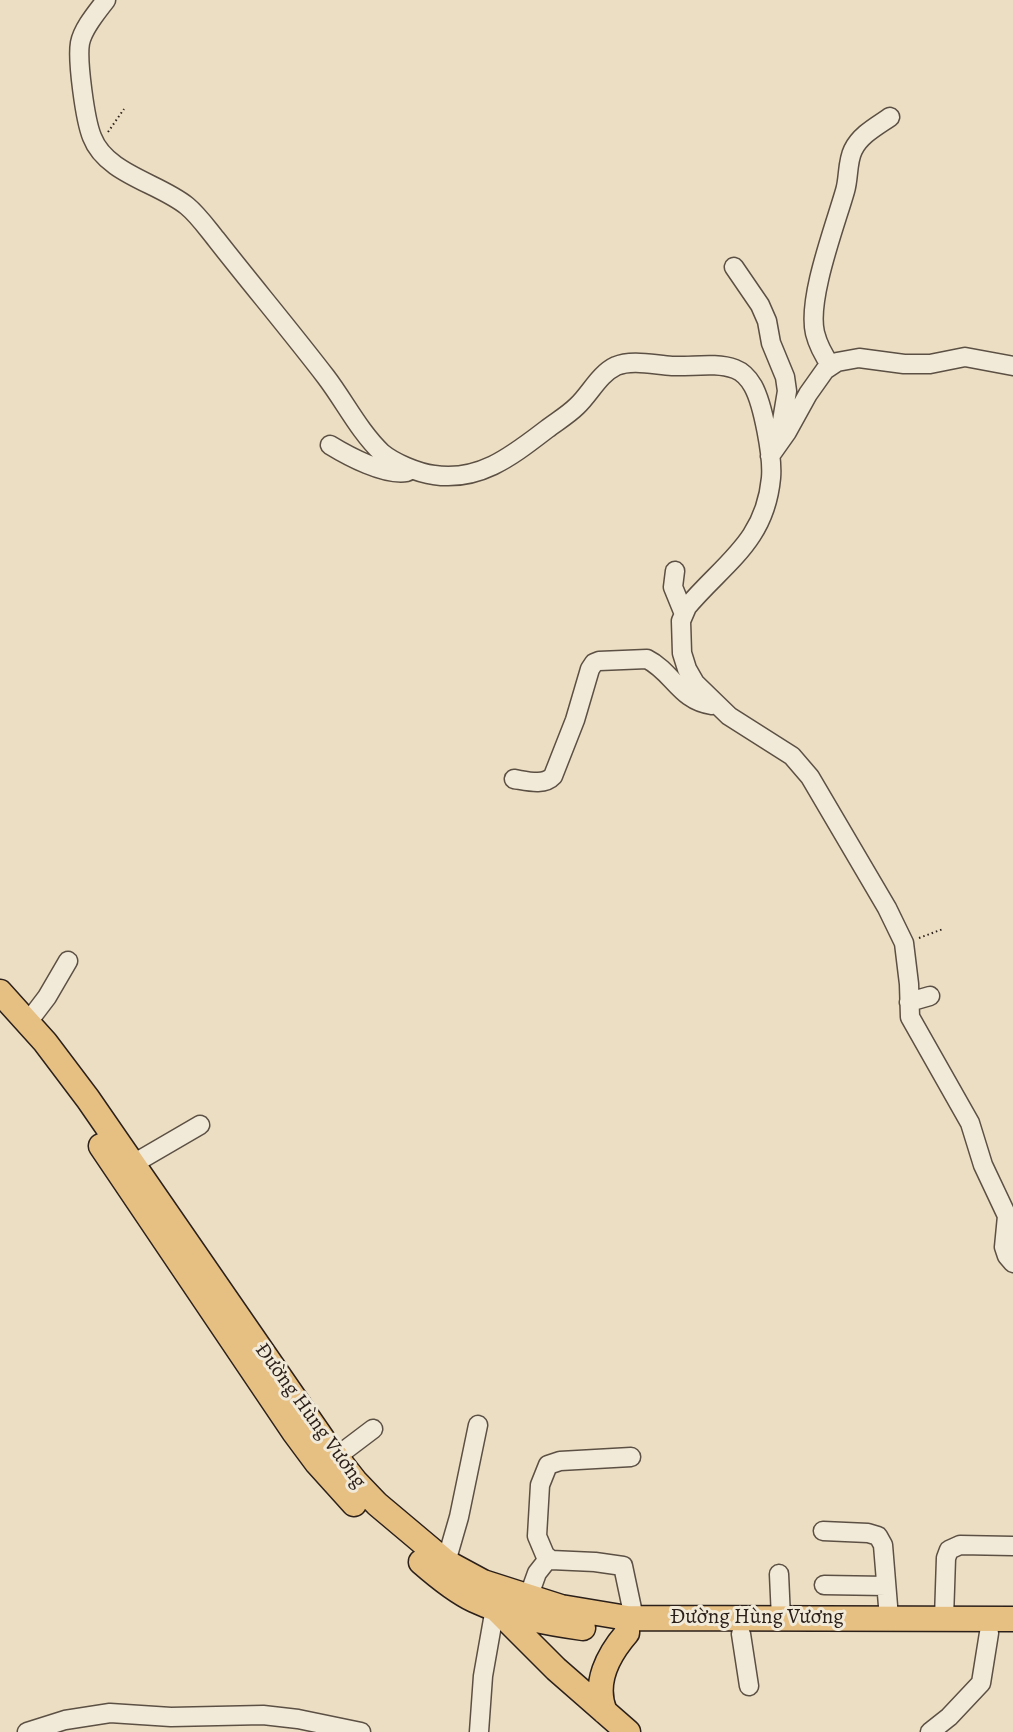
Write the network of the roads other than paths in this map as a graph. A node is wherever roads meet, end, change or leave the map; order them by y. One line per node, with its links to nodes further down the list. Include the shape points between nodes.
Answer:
1 (106, 0): 3 (street)
2 (116, 0): 3 (street, via 100,21)
3 (93, 18): 10 (street, via 80,43 84,105 98,147 115,165 188,207 340,395 363,432 385,456)
4 (890, 117): 6 (street, via 869,131 853,150 818,286 813,314 815,333)
5 (734, 267): 9 (street, via 760,305 784,377 787,391)
6 (831, 366): 7 (street, via 859,358 930,364 965,357); 9 (street, via 808,394)
7 (1013, 366)
8 (330, 445): 10 (street, via 390,471 404,473)
9 (774, 450): 10 (street, via 754,387 736,369 633,363 618,365 606,373 576,406 492,468 459,476 433,475); 12 (street, via 767,499 754,534)
10 (414, 469)
11 (675, 572): 12 (street, via 673,587)
12 (684, 614): 13 (street, via 682,652 687,669 694,683)
13 (717, 706): 14 (street, via 700,704 647,659 599,661 590,669 554,776 535,782); 18 (street, via 792,756 810,777 904,943)
14 (514, 779)
15 (68, 961): 20 (street)
16 (0, 992): 20 (main road, Đường Hùng Vương)
17 (930, 996): 18 (street)
18 (909, 1002): 23 (street, via 910,1017 970,1123 990,1183 1003,1205 1007,1216 1004,1247)
19 (0, 1012): 35 (main road, Đường Hùng Vương, via 80,1115 317,1462 363,1512 410,1554 472,1599)
20 (28, 1022): 22 (main road, Đường Hùng Vương)
21 (200, 1125): 22 (street)
22 (133, 1164): 26 (main road, Đường Hùng Vương)
23 (1013, 1263)
24 (478, 1425): 31 (street)
25 (373, 1429): 26 (street)
26 (336, 1457): 31 (main road, Đường Hùng Vương, via 377,1504)
27 (632, 1457): 30 (street, via 548,1465 540,1485 537,1536)
28 (823, 1531): 34 (street, via 878,1536 883,1545)
29 (1013, 1546): 39 (street, via 960,1545 950,1550 946,1558)
30 (548, 1559): 36 (street, via 537,1573); 41 (street, via 623,1566)
31 (446, 1562): 35 (main road, Đường Hùng Vương)
32 (778, 1574): 37 (street)
33 (824, 1585): 34 (street)
34 (886, 1586): 38 (street)
35 (498, 1598): 36 (main road, Đường Hùng Vương); 41 (main road, Đường Hùng Vương, via 563,1625); 46 (main road, via 556,1669); 49 (street, via 483,1676)
36 (528, 1598): 41 (main road, Đường Hùng Vương)
37 (780, 1618): 38 (main road, Đường Hùng Vương); 42 (main road, Đường Hùng Vương)
38 (889, 1618): 39 (main road, Đường Hùng Vương)
39 (944, 1618): 40 (main road, Đường Hùng Vương)
40 (1013, 1619)
41 (629, 1623): 42 (main road, Đường Hùng Vương); 46 (main road, via 600,1683)
42 (740, 1626): 43 (main road, Đường Hùng Vương); 45 (street)
43 (988, 1633): 44 (main road, Đường Hùng Vương); 51 (street, via 981,1683)
44 (1013, 1633)
45 (749, 1686)
46 (606, 1712): 50 (main road)
47 (27, 1732): 48 (street, via 65,1720 110,1713 171,1717 262,1715)
48 (361, 1732)
49 (479, 1732)
50 (628, 1732)
51 (930, 1732)

